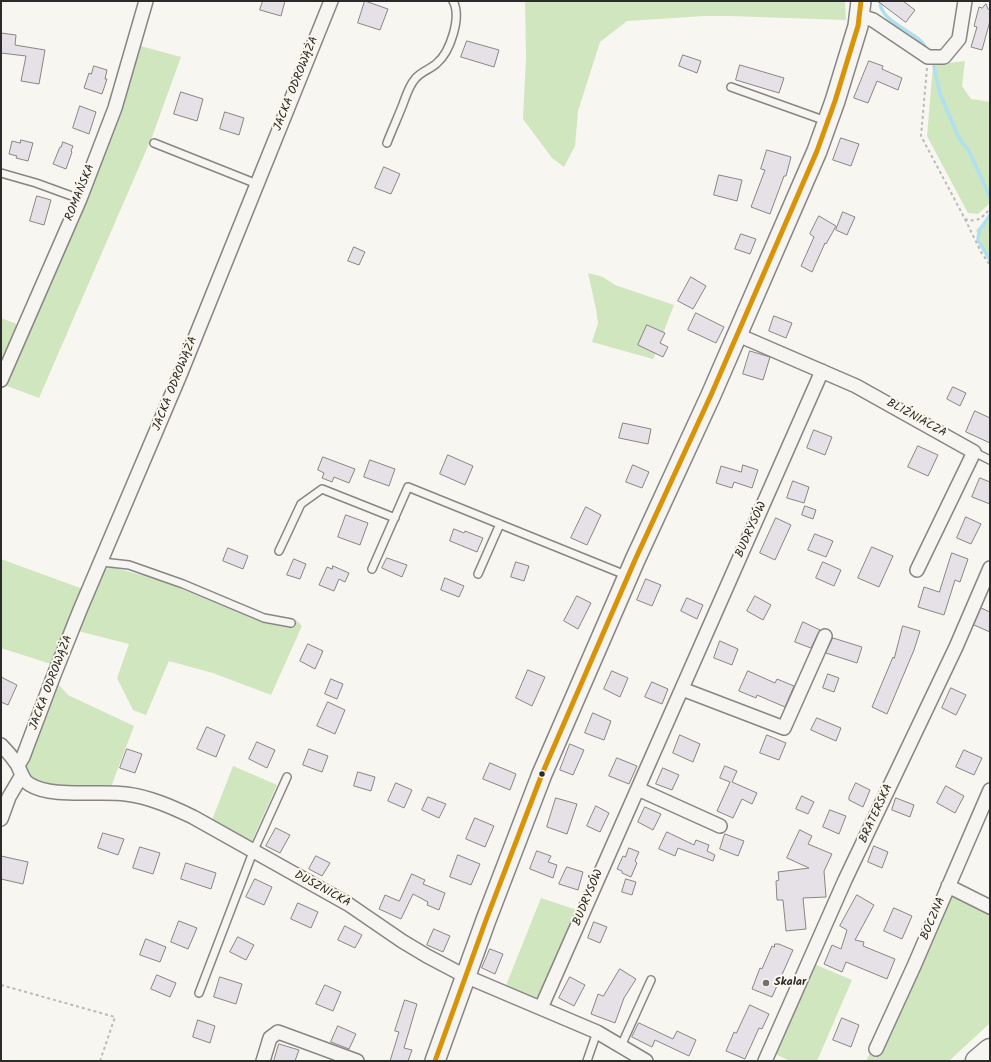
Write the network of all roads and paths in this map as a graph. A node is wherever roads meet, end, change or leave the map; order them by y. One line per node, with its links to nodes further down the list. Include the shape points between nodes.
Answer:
1 (146, 1): 13 (street, ROMAŃSKA, via 115,108)
2 (330, 1): 12 (street, JACKA ODROWĄŻA)
3 (453, 1): 10 (lane, via 456,17 453,36 446,52 438,62 415,78)
4 (965, 1): 6 (street, via 958,38 944,57)
5 (861, 8): 6 (street, via 873,20); 8 (street, via 858,26)
6 (928, 57): 15 (path, via 921,136)
7 (730, 87): 8 (lane)
8 (828, 122): 17 (street)
9 (154, 143): 12 (lane)
10 (387, 143)
11 (1, 173): 13 (lane)
12 (257, 184): 25 (street, JACKA ODROWĄŻA)
13 (80, 199): 19 (street, ROMAŃSKA)
14 (990, 209): 15 (path, via 978,220)
15 (965, 219): 16 (path)
16 (990, 265)
17 (738, 335): 18 (street, BLIŹNIACZA); 30 (street)
18 (822, 371): 20 (street, BLIŹNIACZA, via 856,386); 33 (street, BUDRYSÓW)
19 (1, 380)
20 (974, 452): 21 (lane); 28 (street)
21 (990, 460)
22 (395, 518): 23 (lane, via 408,487); 24 (lane, via 322,489 301,504); 27 (lane)
23 (500, 524): 29 (lane); 30 (lane)
24 (279, 551)
25 (102, 562): 31 (lane, via 129,565 184,584 264,618); 35 (street, JACKA ODROWĄŻA, via 54,675)
26 (990, 568): 59 (street, BRATERSKA, via 956,647 845,880)
27 (372, 569)
28 (917, 570)
29 (478, 574)
30 (628, 576): 44 (street, via 542,774)
31 (291, 623)
32 (825, 636): 33 (street, via 784,728)
33 (682, 690): 37 (street, BUDRYSÓW)
34 (1, 745): 35 (street, DUSZNICKA)
35 (20, 770): 39 (street, JACKA ODROWĄŻA); 41 (street, DUSZNICKA, via 28,784 40,789 57,792 127,794 152,800 193,817)
36 (288, 776): 41 (lane)
37 (638, 789): 40 (street); 48 (street, BUDRYSÓW)
38 (990, 790): 42 (street, BOCZNA)
39 (1, 819)
40 (720, 826)
41 (253, 852): 44 (street, DUSZNICKA, via 348,904 402,941); 47 (lane)
42 (948, 886): 43 (street); 51 (street, BOCZNA)
43 (990, 907)
44 (466, 976): 48 (street, DUSZNICKA); 56 (street)
45 (651, 980): 50 (lane)
46 (1, 985): 53 (path, via 115,1017)
47 (199, 992)
48 (541, 1008): 49 (street, DUSZNICKA)
49 (597, 1032): 50 (street, DUSZNICKA); 57 (lane)
50 (621, 1046): 58 (street, DUSZNICKA)
51 (876, 1049)
52 (990, 1050): 60 (highway)
53 (100, 1061)
54 (264, 1061): 55 (street, via 270,1038 278,1032)
55 (357, 1061)
56 (435, 1061)
57 (587, 1061)
58 (646, 1061)
59 (765, 1061)
60 (977, 1061)

